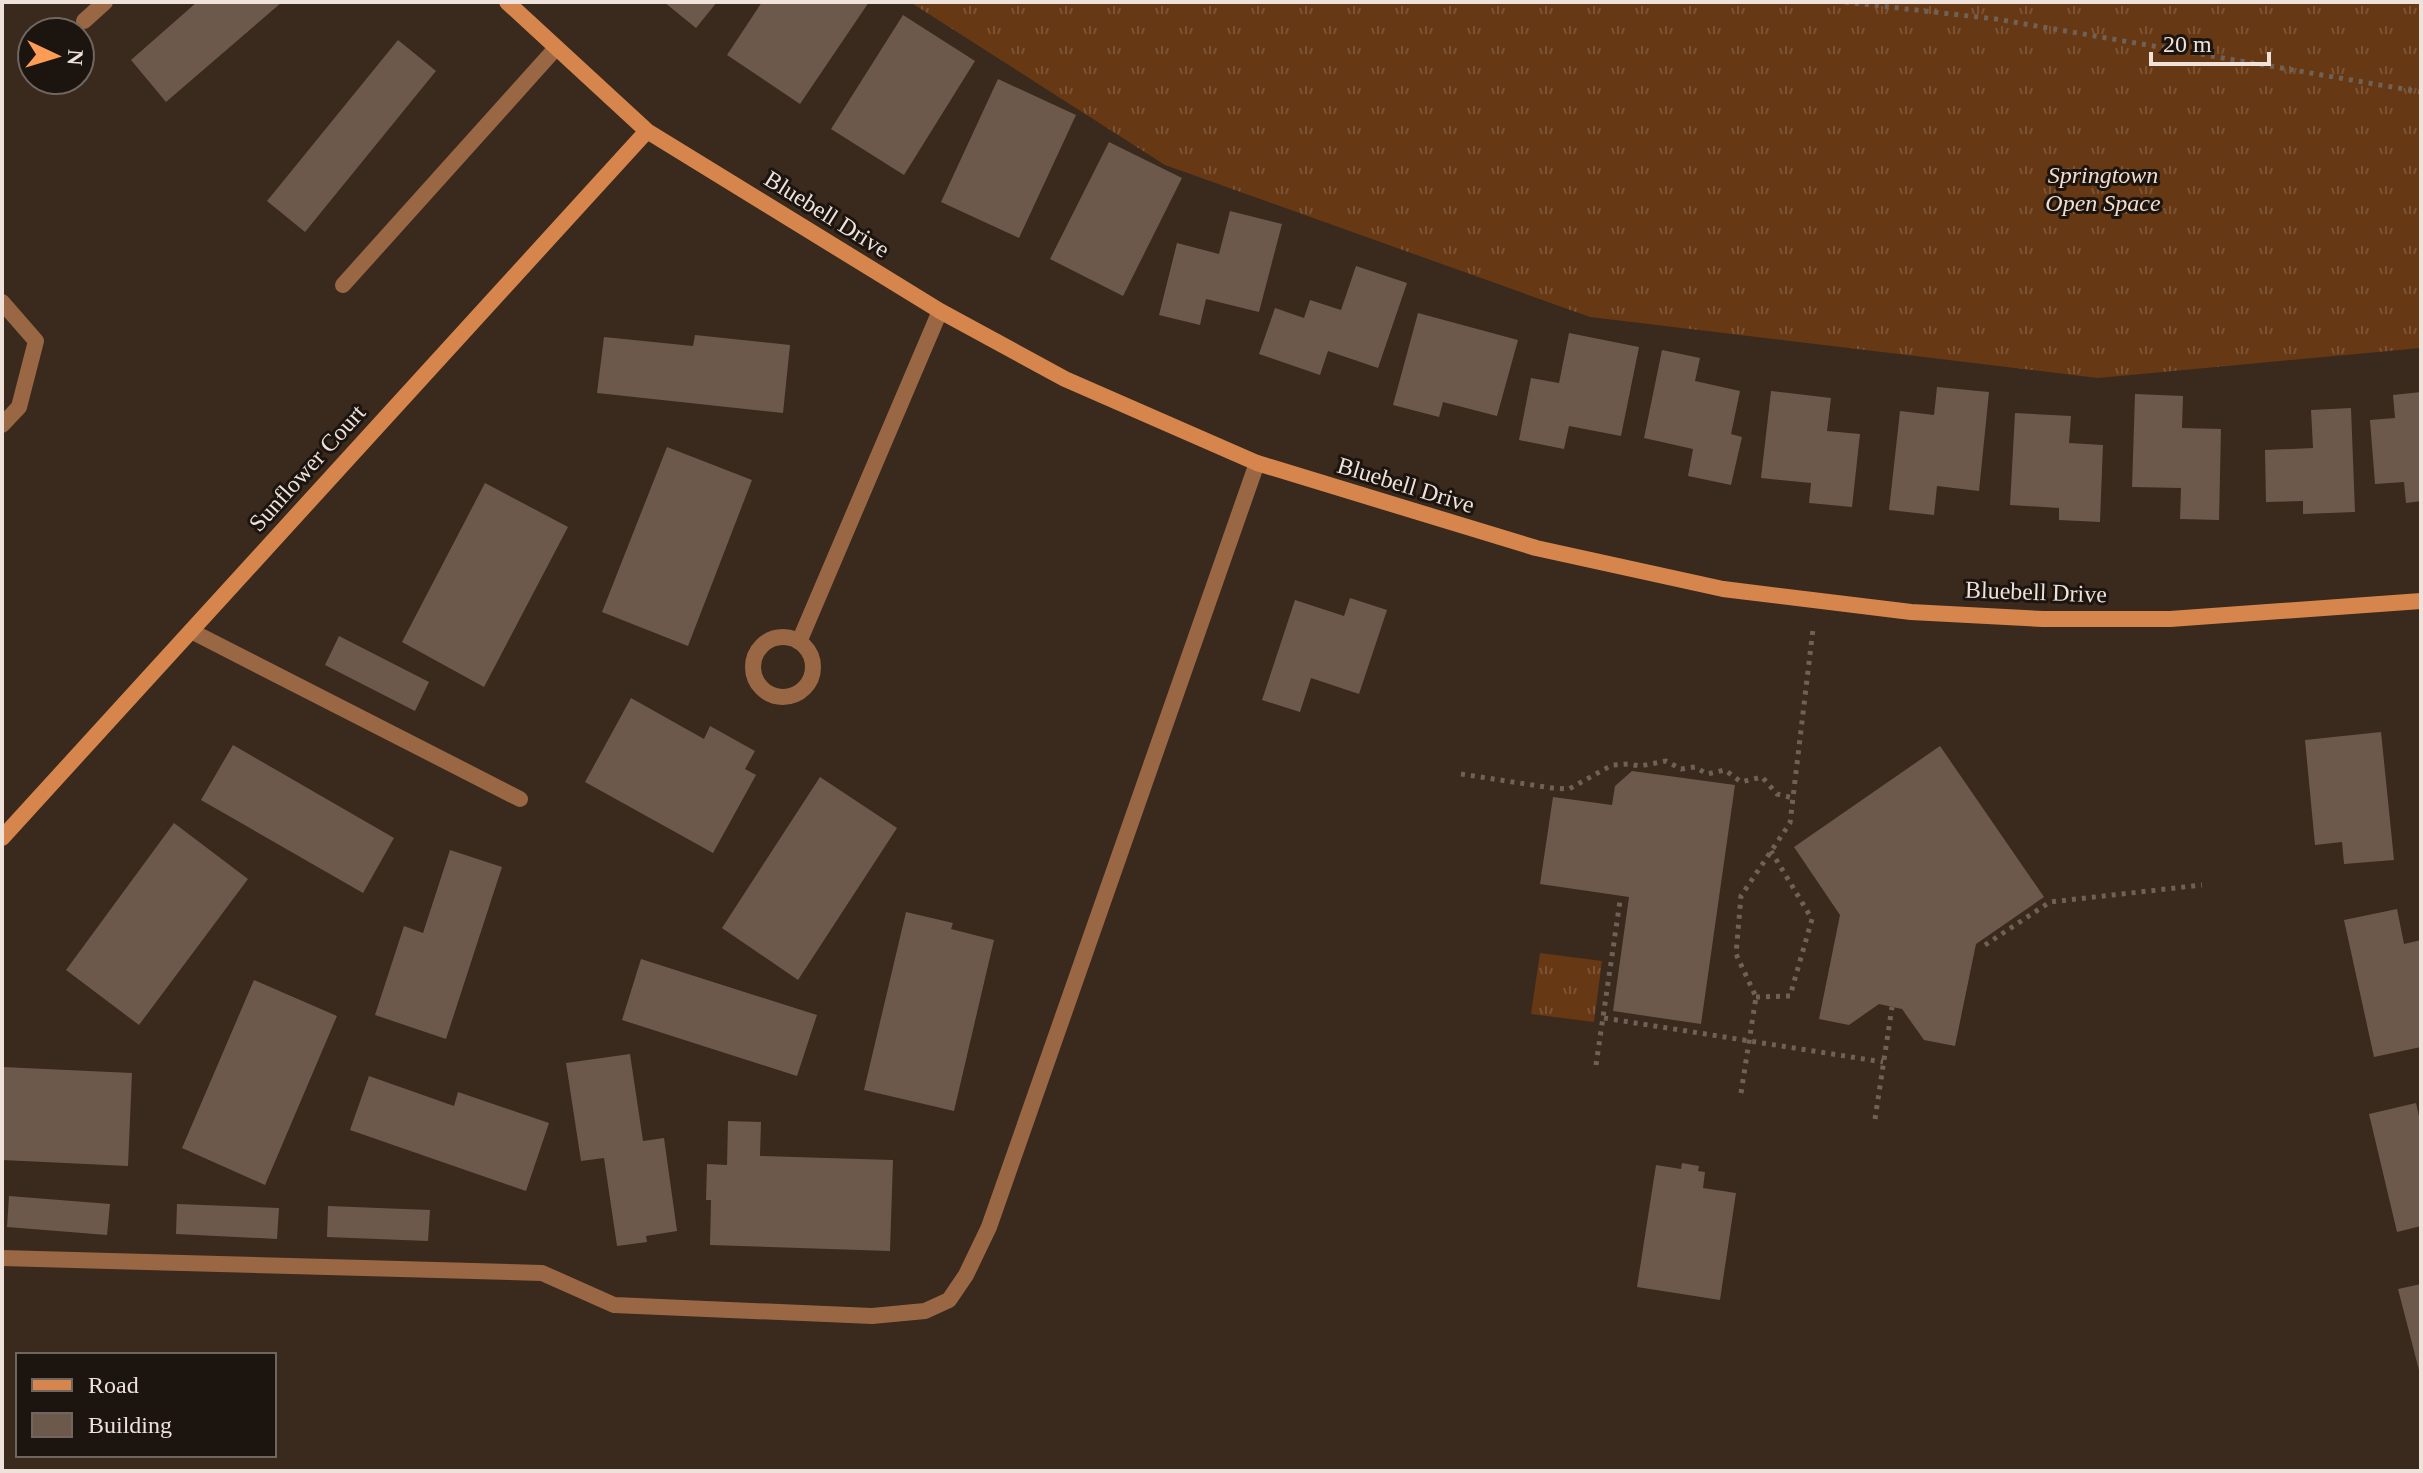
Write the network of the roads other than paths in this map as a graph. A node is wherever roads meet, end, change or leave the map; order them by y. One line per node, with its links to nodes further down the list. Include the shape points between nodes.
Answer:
1 (105, 2): 3 (lane)
2 (507, 2): 4 (street, Bluebell Drive)
3 (90, 16)
4 (556, 48): 5 (street, Bluebell Drive); 6 (lane)
5 (647, 131): 8 (street, Bluebell Drive); 12 (street, Sunflower Court)
6 (343, 285)
7 (2, 302): 9 (lane, via 36,341 19,407)
8 (940, 311): 10 (street, Bluebell Drive, via 1065,379); 13 (lane)
9 (2, 425)
10 (1257, 463): 11 (street, Bluebell Drive, via 1536,548 1723,589 1911,612 2170,619); 16 (lane, via 989,1227 949,1300 925,1311 872,1316 614,1305 542,1273)
11 (2421, 601)
12 (191, 631): 14 (lane); 15 (street, Sunflower Court)
13 (799, 642)
14 (520, 799)
15 (2, 838)
16 (2, 1258)

